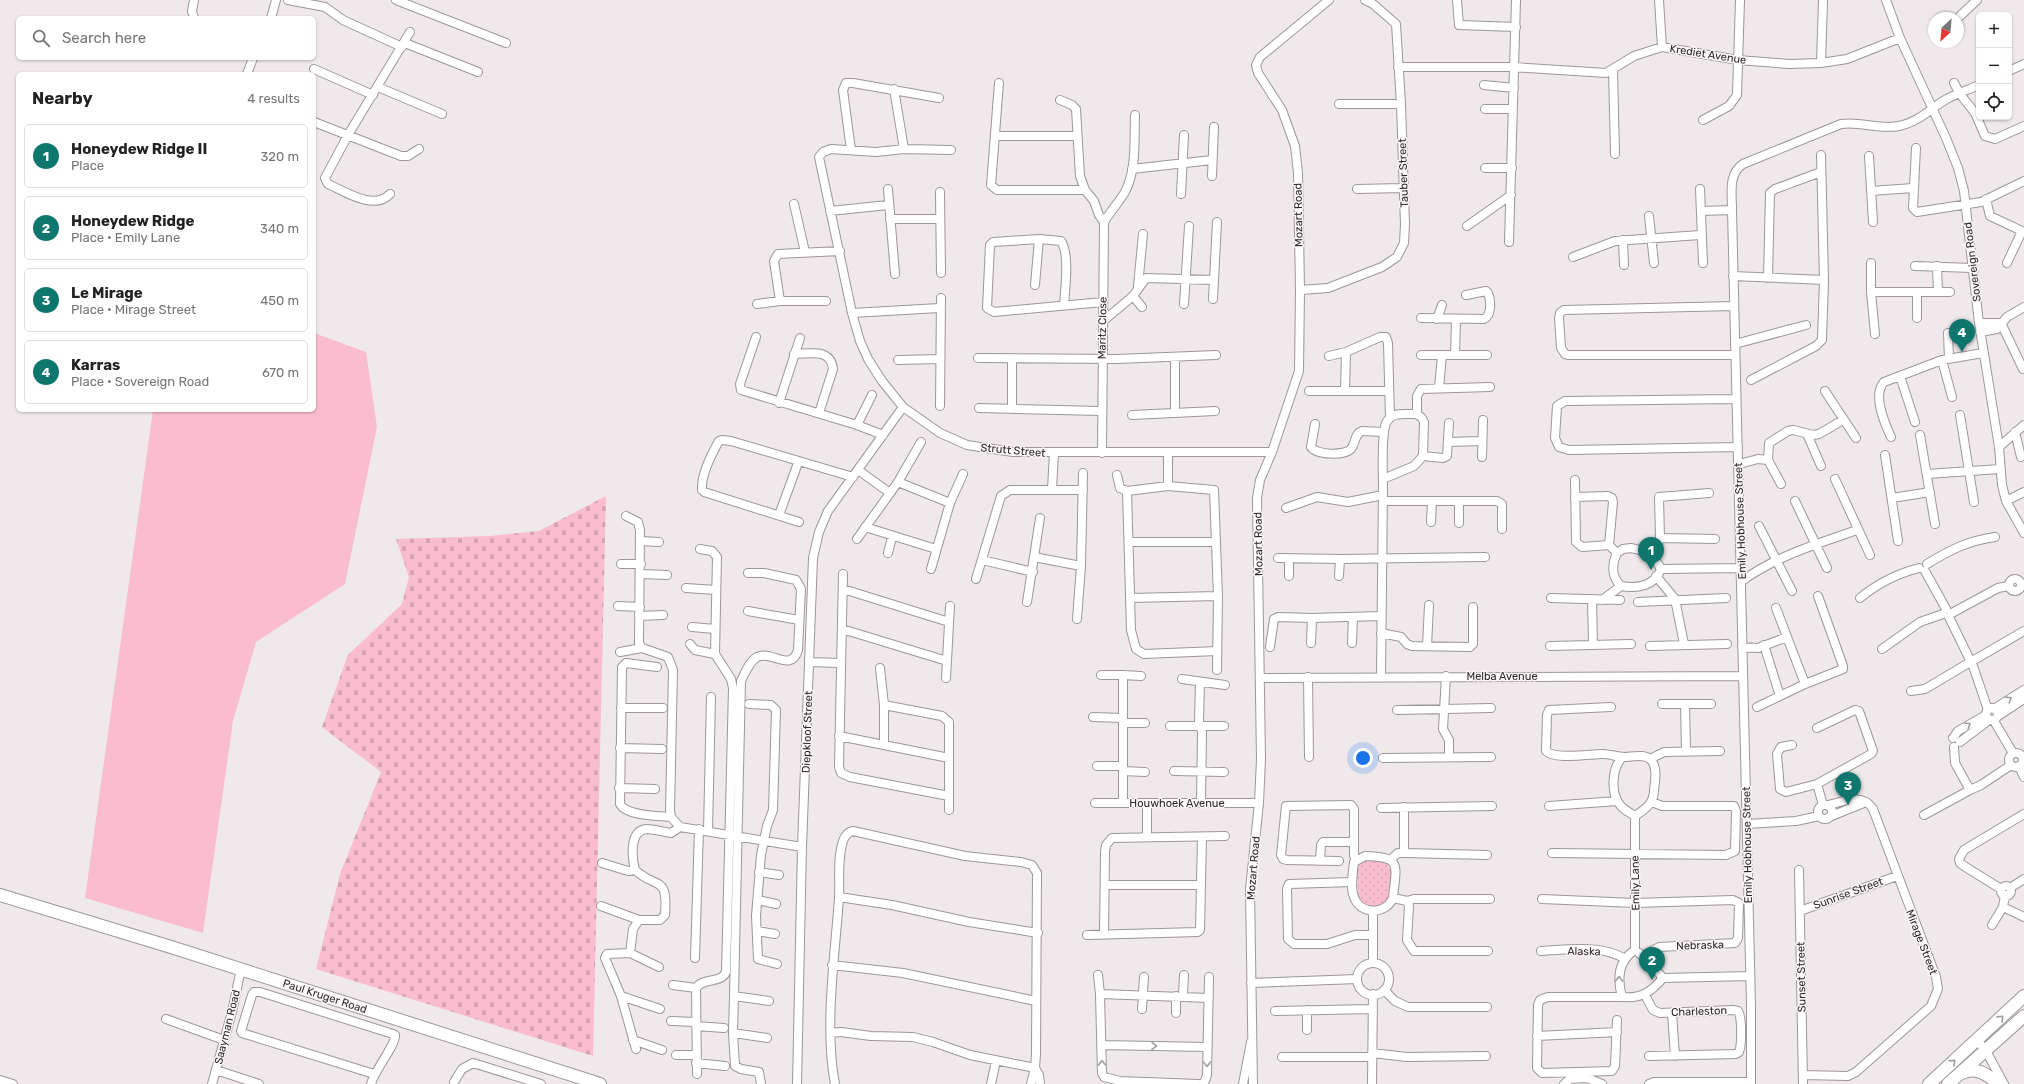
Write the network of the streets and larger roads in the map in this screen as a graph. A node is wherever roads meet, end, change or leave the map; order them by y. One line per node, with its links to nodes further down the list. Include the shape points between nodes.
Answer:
1 (194, 0): 17 (street)
2 (276, 0): 18 (street)
3 (288, 0): 15 (street)
4 (396, 0): 22 (street)
5 (1329, 0): 131 (street, Mozart Road, via 1260,57 1256,68 1282,110 1295,146 1298,173)
6 (1364, 0): 14 (street, Tauber Street)
7 (1457, 0): 19 (street, via 1459,25)
8 (1516, 0): 19 (street)
9 (1659, 0): 24 (street)
10 (1740, 0): 26 (street)
11 (1823, 0): 27 (street)
12 (1886, 0): 21 (street, Sovereign Road)
13 (1977, 0): 16 (street)
14 (1374, 2): 29 (street, Tauber Street, via 1396,24)
15 (326, 3): 23 (street, via 343,20)
16 (1964, 12)
17 (193, 16)
18 (272, 16)
19 (1516, 27): 30 (street)
20 (410, 32): 23 (street)
21 (1900, 38): 27 (street, Krediet Avenue, via 1847,59); 51 (street, Sovereign Road)
22 (506, 43)
23 (404, 45): 35 (street); 40 (street)
24 (1662, 47): 26 (street, Krediet Avenue); 32 (street, Krediet Avenue, via 1634,56)
25 (252, 60): 34 (street)
26 (1738, 60): 27 (street, Krediet Avenue, via 1789,64); 54 (street, via 1738,95 1734,102)
27 (1822, 63)
28 (2024, 64): 33 (street)
29 (1398, 67): 30 (street, Krediet Avenue); 48 (street, Tauber Street)
30 (1514, 67): 32 (street, Krediet Avenue, via 1599,73); 41 (street)
31 (314, 69): 44 (street)
32 (1613, 70): 67 (street)
33 (2012, 70)
34 (248, 72)
35 (478, 72)
36 (999, 83): 60 (street)
37 (1954, 83): 43 (street)
38 (1484, 85): 41 (street)
39 (1976, 86): 43 (street, Emily Hobhouse Street)
40 (378, 87): 44 (street); 52 (street)
41 (1514, 88): 50 (street)
42 (894, 89): 45 (street); 64 (street); 65 (street, via 853,82 844,85)
43 (1960, 94): 51 (street, Emily Hobhouse Street, via 1946,100); 56 (street, via 1990,139)
44 (373, 95): 58 (street)
45 (939, 98)
46 (1060, 100): 61 (street, via 1076,109)
47 (1339, 104): 48 (street)
48 (1401, 104): 78 (street, Tauber Street)
49 (1485, 109): 50 (street)
50 (1513, 109): 73 (street)
51 (1932, 111): 92 (street, Sovereign Road, via 1958,168); 93 (street, Emily Hobhouse Street, via 1919,119 1898,126 1840,124 1744,164 1738,167 1734,174)
52 (442, 114)
53 (1135, 115): 74 (street)
54 (1703, 120)
55 (316, 123): 58 (street)
56 (2024, 126)
57 (1214, 127): 70 (street)
58 (348, 134): 63 (street, via 400,156 408,156); 86 (street, via 325,178 326,182 372,202 383,200)
59 (1184, 135): 71 (street)
60 (996, 136): 61 (street); 83 (street, via 990,185 993,189)
61 (1076, 136): 83 (street, via 1080,176)
62 (1916, 148): 79 (street)
63 (419, 149)
64 (904, 149): 65 (street, via 876,152); 66 (street)
65 (851, 150): 94 (street, Strutt Street, via 823,152 819,160)
66 (951, 150)
67 (1615, 154)
68 (1821, 155): 75 (street)
69 (1869, 156): 84 (street)
70 (1212, 160): 71 (street); 76 (street)
71 (1182, 163): 74 (street); 87 (street)
72 (1485, 168): 73 (street)
73 (1512, 168): 88 (street)
74 (1132, 169): 99 (street, via 1125,192)
75 (1821, 172): 125 (street, via 1770,193); 128 (street)
76 (1212, 176)
77 (2024, 181): 89 (street)
78 (1403, 188): 81 (street); 131 (street, Tauber Street, via 1404,243 1397,257 1382,267 1328,288)
79 (1913, 188): 84 (street); 92 (street, via 1914,211)
80 (888, 189): 91 (street)
81 (1357, 189)
82 (1700, 189): 95 (street)
83 (1085, 190): 99 (street, via 1094,201)
84 (1871, 191): 101 (street)
85 (940, 192): 97 (street)
86 (390, 194)
87 (1182, 194)
88 (1511, 195): 103 (street); 110 (street)
89 (1986, 199): 92 (street); 104 (street, via 1990,216)
90 (794, 204): 112 (street)
91 (888, 205): 94 (street); 98 (street)
92 (1965, 205): 121 (street, Sovereign Road)
93 (1732, 210): 95 (street); 124 (street, Emily Hobhouse Street)
94 (830, 211): 111 (street, Strutt Street)
95 (1701, 211): 106 (street)
96 (1649, 216): 107 (street)
97 (940, 219): 98 (street); 122 (street)
98 (890, 220): 123 (street)
99 (1104, 222): 142 (street, Maritz Close)
100 (1216, 222): 127 (street)
101 (1873, 222)
102 (1189, 226): 126 (street)
103 (1467, 226)
104 (2023, 232): 116 (street)
105 (1143, 234): 130 (street)
106 (1700, 235): 107 (street); 117 (street)
107 (1651, 237): 109 (street); 114 (street)
108 (1040, 240): 129 (street); 145 (street, via 1062,241 1065,246); 145 (street, via 993,242 990,245 987,308 994,312)
109 (1623, 240): 113 (street, via 1607,243); 118 (street)
110 (1509, 242)
111 (840, 251): 112 (street); 151 (street, Strutt Street)
112 (805, 252): 140 (street, via 778,254 775,257)
113 (1573, 257)
114 (1654, 263)
115 (1871, 263): 132 (street)
116 (2007, 263)
117 (1703, 264)
118 (1624, 265)
119 (1915, 266): 120 (street)
120 (1937, 266): 121 (street); 134 (street)
121 (1972, 268): 159 (street, Sovereign Road)
122 (941, 273)
123 (895, 274)
124 (1734, 276): 125 (street); 147 (street, Emily Hobhouse Street)
125 (1768, 278): 128 (street)
126 (1186, 280): 127 (street); 130 (street, via 1146,278); 144 (street)
127 (1214, 280): 139 (street)
128 (1824, 280): 184 (street, via 1820,344)
129 (1035, 285)
130 (1138, 287): 137 (street)
131 (1300, 290): 227 (street, Mozart Road, via 1298,371)
132 (1871, 292): 133 (street); 161 (street)
133 (1917, 292): 134 (street); 153 (street)
134 (1938, 292): 135 (street)
135 (1950, 292)
136 (1466, 295): 155 (street, via 1486,291 1490,313 1484,319)
137 (1132, 296): 148 (street); 156 (street)
138 (941, 298): 150 (street)
139 (1214, 299)
140 (780, 301): 141 (street); 143 (street)
141 (826, 301)
142 (1103, 302): 145 (street); 156 (street, Maritz Close)
143 (757, 304)
144 (1184, 304)
145 (1064, 305)
146 (1442, 306): 154 (street)
147 (1734, 306): 164 (street, Emily Hobhouse Street); 173 (street, via 1564,310 1558,318 1561,348 1565,354)
148 (1142, 307)
149 (2024, 307): 157 (street)
150 (939, 308): 151 (street); 177 (street)
151 (852, 313): 196 (street, Strutt Street, via 868,359)
152 (1421, 318): 154 (street)
153 (1917, 318)
154 (1437, 319): 155 (street)
155 (1456, 320): 171 (street)
156 (1102, 322): 179 (street, Maritz Close)
157 (2001, 323): 159 (street); 182 (street)
158 (1806, 325): 164 (street)
159 (1980, 328): 166 (street, Sovereign Road)
160 (1948, 333): 181 (street)
161 (1875, 334)
162 (756, 337): 194 (street, via 740,384 741,390)
163 (800, 338): 167 (street)
164 (1735, 344): 173 (street, Emily Hobhouse Street)
165 (1346, 352): 174 (street); 188 (street); 189 (street, via 1380,337 1386,337)
166 (1983, 353): 181 (street); 214 (street, Sovereign Road)
167 (794, 354): 194 (street); 201 (street, via 823,354 832,362 833,369)
168 (1216, 355): 175 (street)
169 (1421, 355): 170 (street)
170 (1442, 355): 171 (street); 186 (street)
171 (1456, 355): 172 (street)
172 (1487, 355)
173 (1735, 355): 193 (street, Emily Hobhouse Street)
174 (1329, 356)
175 (1175, 357): 179 (street); 202 (street)
176 (978, 358): 178 (street)
177 (940, 359): 180 (street); 195 (street)
178 (1012, 359): 179 (street); 198 (street)
179 (1102, 359): 199 (street, Maritz Close)
180 (898, 360)
181 (1946, 360): 183 (street); 192 (street)
182 (2023, 369)
183 (1900, 376): 209 (street); 220 (street, via 1884,382 1879,390 1881,410)
184 (1751, 380)
185 (1490, 387): 186 (street)
186 (1439, 388): 203 (street, via 1421,389 1418,392)
187 (1309, 391): 188 (street)
188 (1345, 391): 189 (street)
189 (1389, 391): 206 (street)
190 (1825, 391): 208 (street)
191 (872, 395): 212 (street)
192 (1952, 397)
193 (1736, 399): 225 (street, Emily Hobhouse Street); 225 (street, via 1565,400 1557,406 1555,438 1559,447 1569,450)
194 (779, 403): 201 (street)
195 (940, 406)
196 (903, 407): 218 (street, Diepkloof Street); 228 (street, Strutt Street, via 940,433 967,445 1013,452)
197 (979, 408): 198 (street)
198 (1012, 409): 199 (street)
199 (1101, 411): 229 (street, Maritz Close)
200 (1215, 411): 202 (street)
201 (819, 413): 212 (street)
202 (1175, 413): 204 (street)
203 (1417, 414): 206 (street, via 1398,414); 232 (street, via 1424,422)
204 (1132, 415)
205 (1960, 415): 241 (street)
206 (1390, 418): 215 (street, via 1386,422)
207 (1483, 420): 222 (street)
208 (1842, 420): 217 (street, via 1819,434); 221 (street)
209 (1915, 422)
210 (1449, 423): 224 (street)
211 (1315, 424): 215 (street, via 1311,447 1319,453 1347,452 1353,447 1360,431)
212 (857, 425): 218 (street)
213 (2024, 425): 216 (street)
214 (1995, 427): 216 (street); 226 (street, Sovereign Road)
215 (1384, 432): 247 (street)
216 (2014, 433): 226 (street); 234 (street)
217 (1807, 434): 235 (street, via 1788,431 1772,441 1768,446); 238 (street)
218 (883, 435): 240 (street, Diepkloof Street)
219 (1920, 435): 244 (street)
220 (1891, 437)
221 (1856, 438)
222 (1482, 441): 224 (street); 233 (street)
223 (922, 442): 250 (street)
224 (1448, 442): 232 (street, via 1445,458)
225 (1738, 447): 237 (street, Emily Hobhouse Street)
226 (1999, 447): 239 (street, Sovereign Road)
227 (1272, 452): 230 (street, Strutt Street); 398 (street, Mozart Road, via 1260,480 1257,498)
228 (1054, 453): 229 (street, Strutt Street); 253 (street)
229 (1102, 453): 230 (street, Strutt Street)
230 (1168, 453): 252 (street)
231 (1885, 455): 262 (street)
232 (1423, 456): 247 (street, via 1414,466)
233 (1482, 457)
234 (2021, 457)
235 (1768, 460): 237 (street, via 1758,459); 251 (street)
236 (798, 463): 246 (street); 270 (street); 270 (street, via 722,440 719,441 709,462 701,487 704,492)
237 (1739, 464): 311 (street, Emily Hobhouse Street)
238 (1821, 466)
239 (2000, 469): 241 (street); 266 (street, Sovereign Road)
240 (858, 470): 246 (street, Diepkloof Street); 258 (street)
241 (1969, 472): 244 (street); 267 (street)
242 (1083, 473): 254 (street)
243 (963, 474): 268 (street)
244 (1927, 474): 256 (street)
245 (1117, 475): 255 (street, via 1120,488)
246 (853, 477): 384 (street, Diepkloof Street, via 828,511 819,532 813,558)
247 (1383, 479): 261 (street)
248 (1835, 479): 280 (street)
249 (1575, 480): 260 (street)
250 (898, 482): 258 (street); 268 (street)
251 (1781, 484)
252 (1168, 486): 255 (street); 291 (street, via 1214,490)
253 (1052, 489): 254 (street); 306 (street, via 1010,490 1001,496)
254 (1083, 490): 310 (street)
255 (1127, 491): 290 (street)
256 (1930, 492): 262 (street); 276 (street)
257 (2024, 492): 266 (street)
258 (890, 493): 278 (street)
259 (1709, 493): 284 (street, via 1660,495)
260 (1575, 497): 293 (street, via 1578,546); 293 (street, via 1612,498)
261 (1383, 498): 263 (street); 269 (street, via 1348,502 1317,497); 302 (street)
262 (1892, 498): 288 (street)
263 (1432, 501): 264 (street); 274 (street)
264 (1459, 501): 275 (street); 279 (street, via 1500,502)
265 (1795, 501): 292 (street)
266 (2006, 501): 281 (street, Sovereign Road)
267 (1974, 502)
268 (950, 503): 295 (street)
269 (1286, 508)
270 (779, 515): 273 (street)
271 (626, 516): 287 (street, via 640,526)
272 (1040, 518): 299 (street)
273 (799, 522)
274 (1431, 522)
275 (1460, 523)
276 (1935, 524)
277 (1759, 526): 307 (street)
278 (866, 527): 283 (street); 285 (street)
279 (1502, 529)
280 (1857, 530): 292 (street); 298 (street)
281 (2024, 533)
282 (1995, 536): 313 (street, via 1956,546)
283 (892, 537): 295 (street); 297 (street)
284 (1660, 538): 286 (street); 305 (street)
285 (857, 539)
286 (1715, 539)
287 (641, 541): 289 (street); 309 (street)
288 (1898, 541)
289 (659, 542)
290 (1129, 542): 291 (street); 333 (street)
291 (1216, 542): 331 (street)
292 (1814, 544): 307 (street); 312 (street)
293 (1609, 545): 296 (street)
294 (700, 549): 329 (street, via 712,551 717,557)
295 (936, 549): 314 (street)
296 (1617, 553): 305 (street, via 1623,549 1639,549); 326 (street, via 1613,568 1614,576)
297 (888, 554)
298 (1870, 555)
299 (1034, 557): 310 (street); 316 (street)
300 (1485, 557): 302 (street)
301 (1278, 558): 303 (street)
302 (1381, 558): 304 (street); 353 (street)
303 (1289, 559): 304 (street); 321 (street)
304 (1340, 559): 322 (street)
305 (1654, 559): 317 (street)
306 (982, 560): 316 (street); 323 (street)
307 (1776, 561): 325 (street); 330 (street)
308 (621, 564): 309 (street)
309 (641, 564): 318 (street)
310 (1081, 566): 356 (street)
311 (1741, 568): 317 (street); 325 (street, Emily Hobhouse Street)
312 (1827, 568)
313 (1924, 568): 336 (street, via 1902,572); 350 (street)
314 (931, 569)
315 (748, 572): 357 (street, via 796,580 801,589)
316 (1033, 572): 341 (street)
317 (1658, 573): 326 (street, via 1641,587); 338 (street)
318 (640, 574): 320 (street); 346 (street)
319 (843, 574): 328 (street)
320 (667, 575)
321 (1289, 576)
322 (1339, 576)
323 (976, 579)
324 (2022, 580): 350 (street, via 2018,591 2013,592 2008,586 1998,588)
325 (1742, 581): 378 (street, Emily Hobhouse Street)
326 (1621, 586): 339 (street)
327 (686, 588): 329 (street)
328 (843, 589): 358 (street); 361 (street)
329 (716, 590): 360 (street)
330 (1792, 590)
331 (1218, 596): 333 (street); 380 (street)
332 (1818, 596): 401 (street, via 1844,666 1841,671)
333 (1130, 598): 380 (street, via 1131,630 1138,651 1144,654)
334 (1550, 598): 337 (street)
335 (1726, 598): 338 (street)
336 (1860, 598)
337 (1592, 599): 339 (street); 371 (street)
338 (1675, 599): 342 (street); 369 (street)
339 (1602, 600): 340 (street)
340 (1620, 600)
341 (1027, 602)
342 (1638, 602)
343 (1429, 605): 373 (street)
344 (618, 606): 346 (street)
345 (950, 606): 358 (street)
346 (640, 607): 352 (street)
347 (1473, 608): 373 (street, via 1472,646)
348 (1776, 608): 364 (street)
349 (748, 611): 357 (street)
350 (1948, 613): 379 (street, via 1920,622); 385 (street)
351 (663, 614): 352 (street)
352 (639, 616): 377 (street, via 639,643)
353 (1381, 616): 354 (street); 363 (street)
354 (1353, 617): 355 (street); 366 (street)
355 (1312, 618): 365 (street); 376 (street, via 1274,619)
356 (1077, 619)
357 (799, 620): 482 (street, via 798,650 793,660 758,657 752,662 741,681)
358 (949, 622): 383 (street)
359 (692, 627): 360 (street)
360 (715, 629): 382 (street)
361 (842, 629): 383 (street); 386 (street)
362 (2024, 631): 385 (street)
363 (1381, 633): 373 (street, via 1401,637 1409,646); 393 (street)
364 (1787, 637): 372 (street); 401 (street)
365 (1311, 643)
366 (1352, 643)
367 (690, 644): 382 (street, via 695,650)
368 (1631, 644): 371 (street)
369 (1684, 644): 370 (street); 375 (street)
370 (1727, 644)
371 (1593, 645): 374 (street)
372 (1764, 645): 378 (street, via 1758,648); 405 (street)
373 (1427, 646)
374 (1550, 646)
375 (1650, 646)
376 (1270, 647)
377 (642, 648): 381 (street); 475 (street, via 662,654 671,662)
378 (1742, 648): 395 (street, Emily Hobhouse Street)
379 (1882, 648)
380 (1217, 651): 389 (street)
381 (620, 652)
382 (715, 654): 481 (street, via 731,679 733,688)
383 (947, 661): 397 (street)
384 (809, 662): 386 (street); 488 (street, Diepkloof Street)
385 (1971, 662): 404 (street, via 1925,689); 420 (street)
386 (841, 663): 428 (street)
387 (658, 667): 415 (street, via 626,663 623,665)
388 (880, 668): 412 (street)
389 (1217, 670)
390 (1101, 675): 391 (street)
391 (1123, 675): 392 (street); 422 (street)
392 (1141, 676)
393 (1381, 676): 394 (street, Melba Avenue); 396 (street, Melba Avenue)
394 (1446, 676): 395 (street, Melba Avenue); 418 (street)
395 (1742, 676): 477 (street, Emily Hobhouse Street)
396 (1308, 677): 398 (street, Melba Avenue); 437 (street)
397 (946, 678)
398 (1261, 678): 464 (street, Mozart Road)
399 (1182, 679): 400 (street)
400 (1200, 682): 402 (street); 425 (street)
401 (1805, 684): 405 (street)
402 (1225, 685)
403 (2024, 690): 420 (street, one-way to 403)
404 (1911, 691)
405 (1780, 696): 414 (street)
406 (711, 697): 480 (street)
407 (2024, 699): 420 (street)
408 (749, 704): 486 (street, via 771,705 776,710 773,810)
409 (1662, 704): 410 (street)
410 (1685, 704): 411 (street); 433 (street)
411 (1711, 704)
412 (884, 705): 429 (street); 441 (street, via 947,718 950,722)
413 (1611, 707): 440 (street, via 1549,710 1546,751 1557,756 1605,754)
414 (1758, 707)
415 (621, 708): 416 (street); 431 (street)
416 (663, 708)
417 (1491, 708): 418 (street)
418 (1444, 709): 419 (street); 438 (street, via 1443,729 1449,740)
419 (1397, 710)
420 (1991, 715): 435 (street); 455 (street, via 1955,742 1955,763)
421 (1093, 718): 422 (street)
422 (1123, 720): 423 (street); 446 (street)
423 (1145, 723)
424 (1170, 726): 425 (street)
425 (1200, 726): 426 (street); 449 (street)
426 (1224, 726)
427 (1817, 728): 452 (street, via 1855,710 1859,711 1873,751)
428 (840, 736): 429 (street); 456 (street, via 839,767 845,775)
429 (884, 745): 441 (street)
430 (1792, 745): 452 (street, via 1781,747 1777,754 1780,789 1786,792)
431 (620, 748): 432 (street); 453 (street)
432 (662, 749)
433 (1686, 751): 434 (street); 443 (street, via 1664,752)
434 (1720, 751)
435 (2013, 753): 436 (street); 444 (street, via 2009,757)
436 (2023, 756): 444 (street, via 2022,762)
437 (1308, 757)
438 (1449, 757): 439 (street); 442 (street)
439 (1490, 757)
440 (1623, 757): 443 (street, via 1645,756); 457 (street, via 1615,769 1614,791)
441 (949, 758): 456 (street)
442 (1383, 758)
443 (1650, 759): 458 (street, via 1655,775)
444 (2015, 765): 451 (street); 455 (street)
445 (1097, 766): 446 (street)
446 (1123, 769): 448 (street); 461 (street)
447 (1174, 771): 449 (street)
448 (1145, 772)
449 (1201, 772): 450 (street); 463 (street)
450 (1224, 772)
451 (2024, 778)
452 (1817, 784): 465 (street)
453 (620, 788): 454 (street); 475 (street, via 620,804 625,810)
454 (655, 790)
455 (1970, 790): 472 (street)
456 (949, 796): 470 (street)
457 (1617, 801): 467 (street); 473 (street)
458 (1652, 802): 473 (street); 491 (street, via 1662,806 1734,806 1735,851 1726,855)
459 (1866, 802): 465 (street, via 1855,799); 476 (street); 502 (street, Mirage Street, via 1873,809)
460 (1095, 803): 461 (street, Houwhoek Avenue)
461 (1123, 803): 462 (street, Houwhoek Avenue)
462 (1147, 803): 463 (street, Houwhoek Avenue); 484 (street)
463 (1201, 803): 464 (street, Houwhoek Avenue)
464 (1259, 803): 551 (street, Mozart Road, via 1250,889)
465 (1825, 805): 474 (street, via 1818,810); 476 (street, via 1832,811)
466 (1492, 806): 468 (street)
467 (1549, 806)
468 (1404, 807): 469 (street); 489 (street)
469 (1381, 808)
470 (949, 810)
471 (2024, 814): 508 (street, via 1964,850 1959,858 1964,866)
472 (1924, 815)
473 (1635, 816): 491 (street, Emily Lane)
474 (1819, 816): 476 (street, via 1823,819); 477 (street, via 1796,821)
475 (671, 817): 478 (street)
476 (1829, 817)
477 (1747, 824): 546 (street, Emily Hobhouse Street)
478 (680, 827): 479 (street); 498 (street, via 671,833 641,830 636,835 633,847)
479 (698, 830): 480 (street); 537 (street)
480 (708, 831): 481 (street)
481 (728, 835): 482 (street); 553 (street, via 726,972 721,978 702,982)
482 (737, 836): 486 (street); 560 (street)
483 (1225, 836): 485 (street)
484 (1147, 837): 485 (street); 506 (street, via 1116,837 1108,841 1105,852)
485 (1202, 837): 505 (street)
486 (763, 841): 488 (street); 500 (street)
487 (1354, 842): 494 (street, via 1323,842); 494 (street, via 1354,809 1351,805 1287,805 1281,857 1287,860); 496 (street)
488 (802, 847): 622 (street, Diepkloof Street)
489 (1404, 853): 492 (street); 493 (street, via 1398,853)
490 (1552, 853): 491 (street)
491 (1634, 854): 516 (street, Emily Lane)
492 (1487, 855)
493 (1390, 859): 496 (street, via 1385,856 1365,856); 511 (street, via 1394,864)
494 (1320, 861): 495 (street)
495 (1339, 861)
496 (1356, 861): 504 (street)
497 (602, 863): 498 (street, via 628,871)
498 (635, 870): 524 (street, via 657,882 665,891 664,917 658,921)
499 (1799, 870): 522 (street, Sunset Street)
500 (759, 872): 501 (street); 514 (street)
501 (779, 875)
502 (1897, 876): 522 (street, Sunrise Street); 609 (street, Mirage Street, via 1936,977 1936,997 1931,1006 1856,1072 1848,1076)
503 (2023, 880): 508 (street)
504 (1352, 882): 521 (street, via 1356,902 1366,911); 531 (street, via 1289,884 1286,889 1288,939 1294,944 1327,944 1354,935)
505 (1201, 885): 506 (street); 529 (street, via 1198,932)
506 (1105, 886): 529 (street)
507 (0, 889): 520 (street, Paul Kruger Road, via 30,898)
508 (2005, 891): 519 (street)
509 (0, 895): 520 (street, Paul Kruger Road)
510 (839, 897): 527 (street); 527 (street, via 842,842 849,832 859,832 965,856 1032,865 1037,873); 541 (street)
511 (1393, 898): 515 (street); 521 (street, via 1385,908)
512 (1490, 899): 515 (street)
513 (1542, 899): 516 (street)
514 (758, 900): 517 (street); 526 (street)
515 (1406, 901): 533 (street, via 1409,906 1407,940 1414,950)
516 (1635, 903): 532 (street, Emily Lane); 536 (street, Nebraska, via 1736,900 1739,903 1738,938 1735,943 1659,947)
517 (776, 904)
518 (601, 906): 524 (street)
519 (2003, 907): 523 (street); 525 (street)
520 (50, 909): 543 (street, Paul Kruger Road)
521 (1373, 911): 531 (street)
522 (1800, 911): 609 (street, Sunset Street)
523 (2024, 917)
524 (639, 920): 535 (street, via 633,929)
525 (1992, 925)
526 (757, 931): 528 (street); 540 (street, via 758,959)
527 (1038, 933): 566 (street)
528 (775, 934)
529 (1104, 934): 530 (street)
530 (1086, 935)
531 (1373, 935): 539 (street)
532 (1635, 950): 536 (street); 538 (street)
533 (1488, 951)
534 (1541, 951): 538 (street, Alaska, via 1600,950)
535 (630, 953): 542 (street); 559 (street, via 607,954 605,958)
536 (1643, 956): 549 (street)
537 (695, 958)
538 (1625, 959): 563 (street, one-way to 538, via 1619,971)
539 (1373, 963): 550 (street, via 1363,966); 554 (street, via 1387,971 1389,981)
540 (777, 964)
541 (832, 965): 566 (street, via 903,973); 584 (street)
542 (659, 967)
543 (241, 969): 588 (street, Saayman Road); 620 (street, Paul Kruger Road)
544 (1098, 975): 555 (street)
545 (1184, 975): 561 (street)
546 (1750, 976): 549 (street); 615 (street, Emily Hobhouse Street)
547 (1144, 977): 557 (street)
548 (1209, 977): 564 (street)
549 (1663, 978): 558 (street)
550 (1357, 979): 551 (street); 556 (street, via 1361,989)
551 (1251, 983): 586 (street, Mozart Road)
552 (673, 986): 553 (street)
553 (696, 988): 579 (street)
554 (1384, 990): 556 (street); 567 (street, via 1394,1001 1408,1008)
555 (1100, 994): 557 (street); 591 (street)
556 (1373, 994): 569 (street)
557 (1143, 995): 561 (street); 568 (street)
558 (1645, 995): 563 (street); 574 (street, Charleston, via 1653,1010)
559 (621, 996): 570 (street); 589 (street)
560 (734, 996): 565 (street); 583 (street)
561 (1180, 996): 564 (street); 573 (street)
562 (2024, 996): 590 (street, one-way to 562)
563 (1622, 997): 585 (street, via 1542,999 1538,1006)
564 (1209, 998): 592 (street)
565 (769, 1001)
566 (1036, 1001): 605 (street)
567 (1487, 1007)
568 (1142, 1009)
569 (1373, 1009): 571 (street); 597 (street)
570 (660, 1010)
571 (1307, 1010): 572 (street); 581 (street)
572 (1275, 1011)
573 (1176, 1013)
574 (1672, 1013): 600 (street); 600 (street, Charleston, via 1738,1011 1740,1016 1739,1052 1732,1055)
575 (2024, 1016): 595 (street)
576 (166, 1019): 588 (street)
577 (1617, 1020): 582 (street)
578 (671, 1021): 579 (street)
579 (696, 1024): 580 (street); 602 (street)
580 (724, 1028)
581 (1307, 1030)
582 (1617, 1032): 585 (street); 585 (street, via 1615,1066 1612,1071 1542,1073 1537,1068)
583 (733, 1033): 587 (street); 621 (street, via 735,1066 759,1072)
584 (831, 1033): 603 (street, via 913,1037); 623 (street)
585 (1536, 1036)
586 (1252, 1037): 629 (street, Mozart Road); 630 (street, Mozart Road)
587 (767, 1038)
588 (224, 1040): 606 (street, Saayman Road)
589 (633, 1040): 593 (street); 594 (street)
590 (1977, 1040): 595 (street); 636 (street, one-way to 590)
591 (1101, 1045): 592 (street, one-way to 592); 614 (street, one-way to 591, via 1108,1079 1102,1073)
592 (1207, 1047): 628 (street, one-way to 628, via 1207,1075 1206,1081)
593 (636, 1050)
594 (662, 1050)
595 (1986, 1051): 610 (street); 639 (street)
596 (676, 1055): 602 (street)
597 (1372, 1055): 598 (street); 601 (street); 631 (street)
598 (1486, 1056)
599 (1649, 1056): 600 (street)
600 (1675, 1056)
601 (1282, 1057)
602 (696, 1059): 604 (street); 608 (street)
603 (996, 1061): 605 (street); 624 (street)
604 (725, 1066)
605 (1035, 1068): 625 (street); 626 (street)
606 (216, 1070): 617 (street, Saayman Road); 618 (street)
607 (374, 1074): 607 (street, via 395,1042 395,1035 267,994 257,992 252,995 241,1026 242,1034); 619 (street)
608 (697, 1074)
609 (1803, 1075): 635 (street, Sunset Street)
610 (1959, 1075): 637 (street); 638 (street, via 1975,1070)
611 (0, 1080): 616 (street)
612 (454, 1082): 613 (street, via 462,1069 473,1063)
613 (535, 1083)
614 (1120, 1083): 627 (street)
615 (1751, 1083): 634 (street)
616 (12, 1084)
617 (212, 1084)
618 (259, 1084)
619 (371, 1084)
620 (600, 1084)
621 (760, 1084)
622 (797, 1084)
623 (835, 1084)
624 (991, 1084)
625 (1031, 1084)
626 (1040, 1084)
627 (1198, 1084)
628 (1202, 1084)
629 (1243, 1084)
630 (1253, 1084)
631 (1372, 1084)
632 (1564, 1084): 633 (street, via 1570,1079 1587,1078)
633 (1602, 1084)
634 (1649, 1084)
635 (1803, 1084)
636 (1929, 1084)
637 (1948, 1084)
638 (2000, 1084)
639 (2004, 1084)

